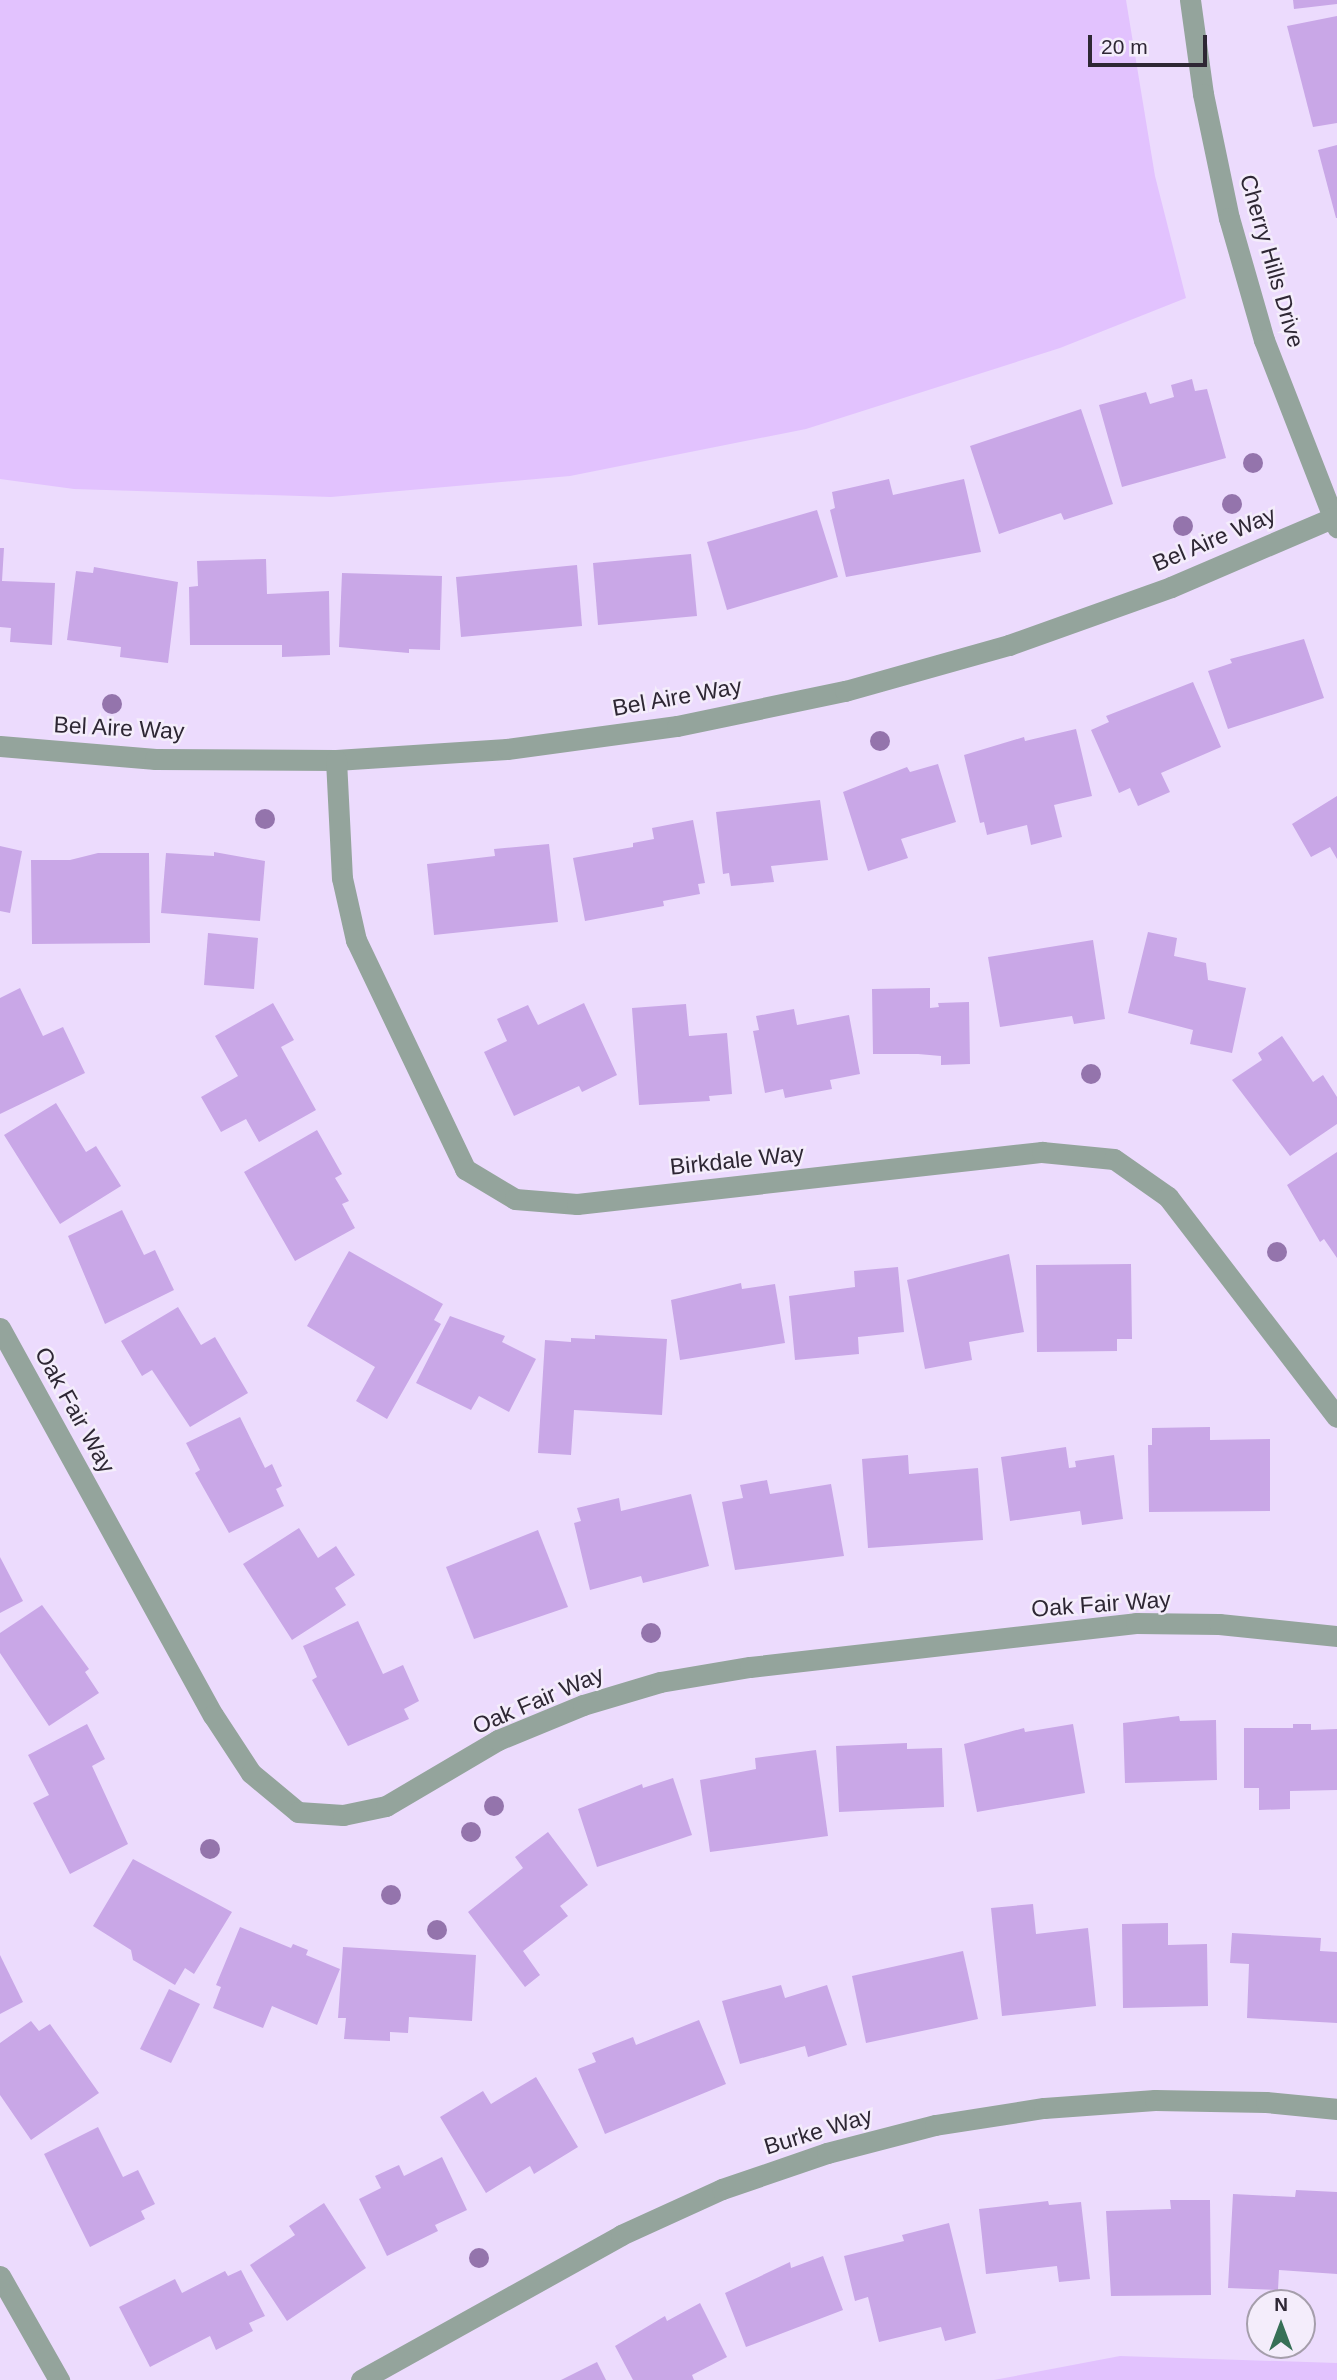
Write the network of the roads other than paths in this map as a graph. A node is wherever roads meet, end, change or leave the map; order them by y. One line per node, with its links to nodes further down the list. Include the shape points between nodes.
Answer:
1 (1190, 0): 2 (street, Cherry Hills Drive, via 1203,94 1229,218 1264,340)
2 (1335, 522): 4 (street, Bel Aire Way, via 1034,636 845,691 677,726 507,749)
3 (0, 746): 4 (street, Bel Aire Way, via 155,759)
4 (336, 760): 6 (street, Birkdale Way, via 342,878 356,940 465,1169 515,1199 577,1204 1042,1152 1114,1159 1168,1197)
5 (0, 1328): 7 (street, Oak Fair Way, via 213,1715 251,1773 298,1812 343,1815 386,1806 498,1740 583,1705 660,1682 750,1667 1136,1623 1219,1624)
6 (1337, 1417)
7 (1337, 1636)
8 (1337, 2109): 11 (street, Burke Way, via 1155,2100 1044,2108 934,2125 827,2152 722,2189 621,2235)
9 (0, 2276): 10 (street)
10 (59, 2380)
11 (361, 2380)

